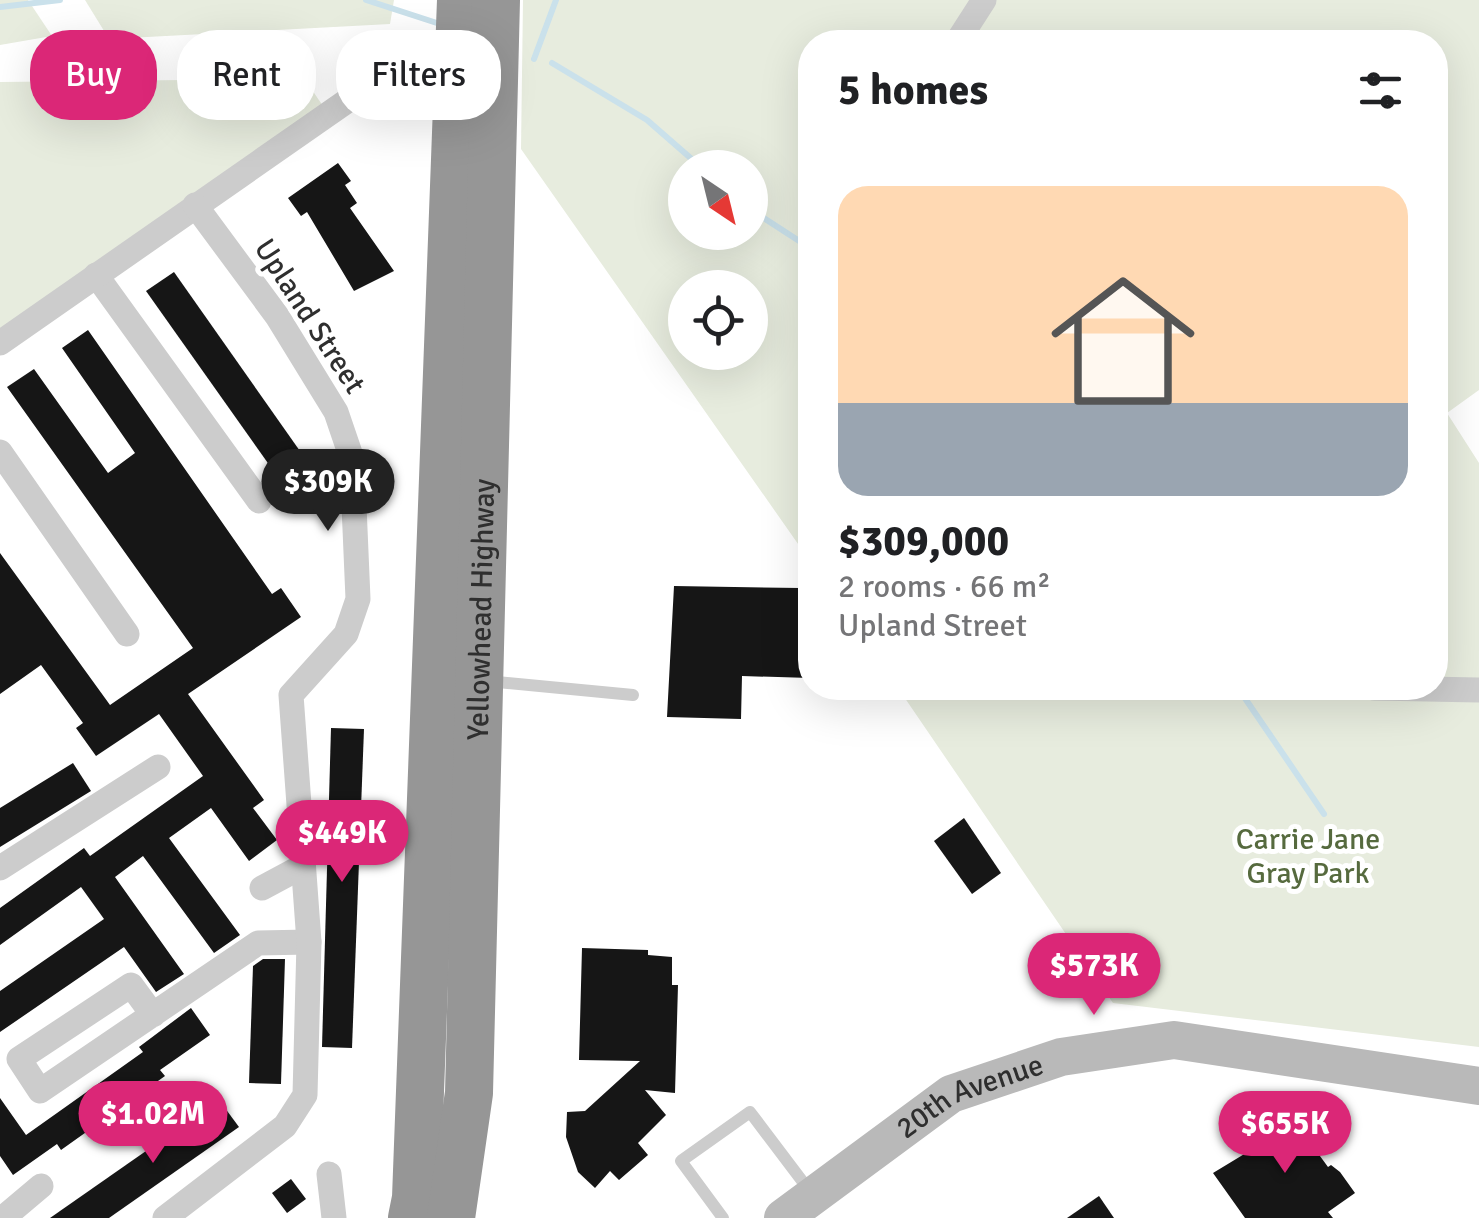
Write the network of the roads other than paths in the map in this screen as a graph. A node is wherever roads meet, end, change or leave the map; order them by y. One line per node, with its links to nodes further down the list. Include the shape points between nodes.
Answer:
1 (460, 0): 30 (highway, Yellowhead Highway)
2 (496, 0): 12 (highway, Yellowhead Highway)
3 (984, 0): 4 (street)
4 (965, 30)
5 (336, 108): 6 (street)
6 (196, 205): 7 (street); 17 (street, Upland Street, via 336,412 352,459 358,600 346,634 291,695)
7 (96, 275): 8 (street); 10 (street)
8 (0, 342)
9 (0, 452): 11 (street)
10 (259, 501)
11 (127, 634)
12 (479, 681): 15 (lane); 26 (highway, Yellowhead Highway)
13 (1448, 689): 14 (street)
14 (1479, 690)
15 (633, 695)
16 (158, 767): 18 (street)
17 (304, 866): 19 (street); 20 (street, Upland Street)
18 (0, 868)
19 (262, 888)
20 (310, 942): 21 (street, via 258,943); 28 (street, Upland Street, via 306,1095 285,1126)
21 (152, 1015): 21 (street, via 131,984 19,1059 40,1091)
22 (1474, 1079): 25 (street, 20th Avenue, via 1174,1040 1061,1058 951,1094)
23 (330, 1174): 29 (street)
24 (41, 1186): 27 (street)
25 (814, 1196): 31 (lane, via 750,1112 681,1161); 32 (street, 20th Avenue)
26 (461, 1205)
27 (2, 1218)
28 (165, 1218)
29 (334, 1218)
30 (412, 1218)
31 (723, 1218)
32 (783, 1218)

